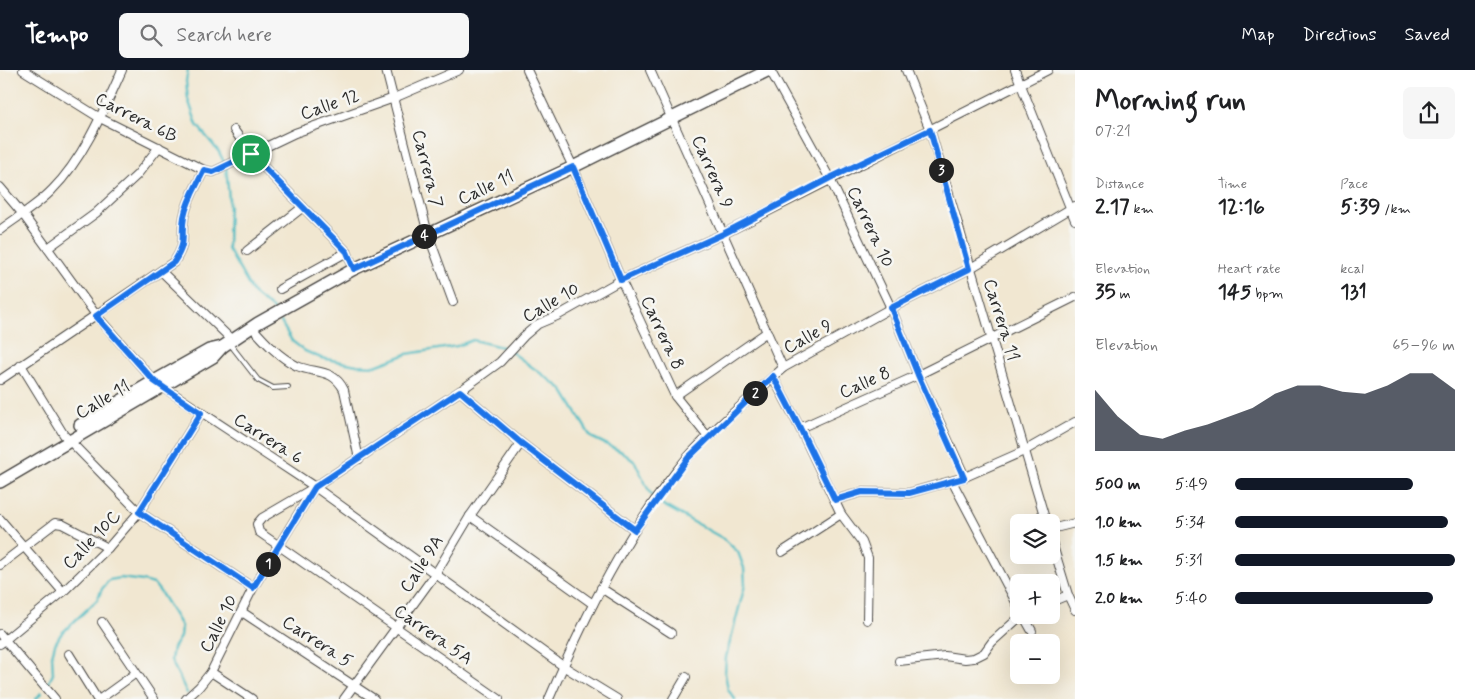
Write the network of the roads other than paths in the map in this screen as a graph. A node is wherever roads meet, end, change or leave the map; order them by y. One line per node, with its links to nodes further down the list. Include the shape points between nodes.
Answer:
1 (23, 70): 13 (street, Carrera 6B)
2 (122, 70): 13 (street)
3 (386, 70): 12 (street, Carrera 7)
4 (459, 70): 12 (street, Calle 12)
5 (527, 70): 20 (street, Carrera 8)
6 (650, 70): 14 (street, Carrera 9)
7 (769, 70): 14 (street, Calle 11); 22 (street, Carrera 10)
8 (906, 70): 16 (street, Carrera 11)
9 (1015, 70): 11 (street)
10 (1048, 70): 11 (street, Calle 10)
11 (1020, 84): 16 (street, Calle 10); 24 (street)
12 (394, 98): 18 (street, Calle 12, via 294,133); 29 (street, Carrera 7)
13 (100, 118): 17 (street, Carrera 6B); 26 (street, via 52,191)
14 (672, 118): 20 (street, Calle 11); 30 (street, Carrera 9)
15 (234, 130): 18 (street)
16 (930, 130): 22 (street, Calle 10); 35 (street, Carrera 11)
17 (159, 147): 21 (street, Carrera 6B); 31 (street, via 137,175 96,214)
18 (251, 154): 19 (street, Calle 12); 25 (street)
19 (240, 159): 21 (street, Carrera 6B, via 213,172)
20 (573, 167): 29 (street, Calle 11); 37 (street, Carrera 8)
21 (204, 170): 36 (street, via 184,218 182,250 174,262)
22 (830, 178): 30 (street, Calle 10); 41 (street, Carrera 10)
23 (0, 187): 26 (street, Carrera 6)
24 (1073, 207): 27 (street); 35 (street, Calle 9)
25 (303, 208): 32 (street); 33 (street)
26 (22, 213): 28 (street); 31 (street, Carrera 6)
27 (1075, 220)
28 (0, 230)
29 (428, 234): 34 (street, Calle 11); 40 (street, Carrera 7)
30 (723, 234): 37 (street, Calle 10); 44 (street, Carrera 9)
31 (48, 248): 42 (street, Carrera 6)
32 (247, 251)
33 (347, 252): 34 (street); 38 (street)
34 (354, 269): 43 (street, Calle 11)
35 (969, 269): 41 (street, Calle 9); 45 (street, Carrera 11)
36 (161, 271): 42 (street); 46 (street)
37 (621, 280): 54 (street, Calle 10, via 538,324 500,362); 55 (street, Carrera 8)
38 (280, 289)
39 (1075, 297): 45 (street, Calle 8)
40 (453, 302)
41 (891, 308): 48 (street, Calle 9); 49 (street, Carrera 10)
42 (96, 316): 47 (street); 52 (street, Carrera 6)
43 (255, 324): 46 (street, Calle 11); 63 (street, via 268,344 284,358 296,366 325,373 341,383)
44 (767, 332): 48 (street, Carrera 9); 55 (street, Calle 9)
45 (991, 339): 49 (street, Calle 8); 62 (street, Carrera 11)
46 (228, 343): 52 (street, Calle 11, via 209,350); 53 (lane, via 258,380 273,388)
47 (21, 365): 51 (street); 60 (street)
48 (783, 368): 50 (street, Calle 9)
49 (918, 375): 58 (street, Calle 8); 65 (street, Carrera 10)
50 (773, 376): 58 (street); 59 (street, Calle 9)
51 (0, 380)
52 (158, 383): 56 (street, Carrera 6); 60 (street, Calle 11)
53 (288, 387)
54 (460, 391): 61 (street); 63 (street, Calle 10)
55 (675, 396): 59 (street, Carrera 8)
56 (201, 413): 68 (street, Carrera 6); 70 (street, Calle 10C)
57 (1075, 422): 62 (street)
58 (800, 428): 69 (street)
59 (708, 437): 77 (street, Calle 9, via 688,458)
60 (66, 438): 64 (street, Calle 11); 66 (street, Calle 11); 70 (street)
61 (521, 443): 73 (street, Calle 9A); 77 (street)
62 (1024, 451): 65 (street); 72 (street, Carrera 11)
63 (359, 459): 68 (street, Calle 10)
64 (0, 473)
65 (964, 478): 67 (street)
66 (0, 482)
67 (952, 482): 69 (street, via 909,493 862,492); 87 (street)
68 (315, 487): 78 (street, Calle 10); 78 (street, Carrera 5A, via 257,524 259,532); 84 (street, Carrera 6)
69 (835, 500): 71 (street)
70 (139, 512): 80 (street, Calle 10C); 85 (street)
71 (840, 514): 81 (street); 94 (street, via 862,542 868,558)
72 (1044, 514)
73 (470, 516): 84 (street, Calle 9A); 91 (street)
74 (0, 519): 79 (street)
75 (1075, 523): 76 (street)
76 (1060, 527)
77 (635, 530): 86 (street, Calle 9)
78 (278, 546): 85 (street, Calle 10); 98 (street, Carrera 5A)
79 (24, 548): 80 (street, via 55,523); 83 (street); 88 (street)
80 (108, 548): 88 (street, Calle 10C)
81 (782, 552)
82 (1059, 564): 89 (street)
83 (0, 565)
84 (436, 573): 98 (street, Calle 9A); 105 (street, Carrera 6)
85 (253, 588): 93 (street, Calle 10)
86 (601, 588): 91 (street, Calle 9); 100 (street)
87 (1010, 591)
88 (63, 592): 102 (street, Calle 10C)
89 (1068, 595): 90 (street); 92 (street)
90 (1060, 598)
91 (593, 604): 105 (street, Calle 9)
92 (1075, 610)
93 (242, 612): 106 (street, Calle 10); 109 (street, Carrera 5)
94 (867, 620)
95 (102, 622): 107 (street)
96 (1012, 624): 104 (street, via 984,653 974,658 945,656)
97 (1028, 624): 99 (street)
98 (396, 629): 109 (street, Calle 9A); 117 (street, Carrera 5A)
99 (1032, 631)
100 (671, 633)
101 (0, 634): 102 (street)
102 (3, 642): 110 (street)
103 (69, 654): 111 (street)
104 (899, 661)
105 (564, 666): 118 (street, Calle 9); 119 (street, Carrera 6)
106 (211, 672): 113 (street, Calle 10); 114 (street)
107 (136, 673): 111 (street); 112 (street)
108 (686, 677): 120 (street)
109 (354, 685): 115 (street, Calle 9A); 116 (street, Carrera 5)
110 (55, 699)
111 (98, 699)
112 (154, 699)
113 (186, 699)
114 (252, 699)
115 (344, 699)
116 (374, 699)
117 (499, 699)
118 (549, 699)
119 (617, 699)
120 (673, 699)

